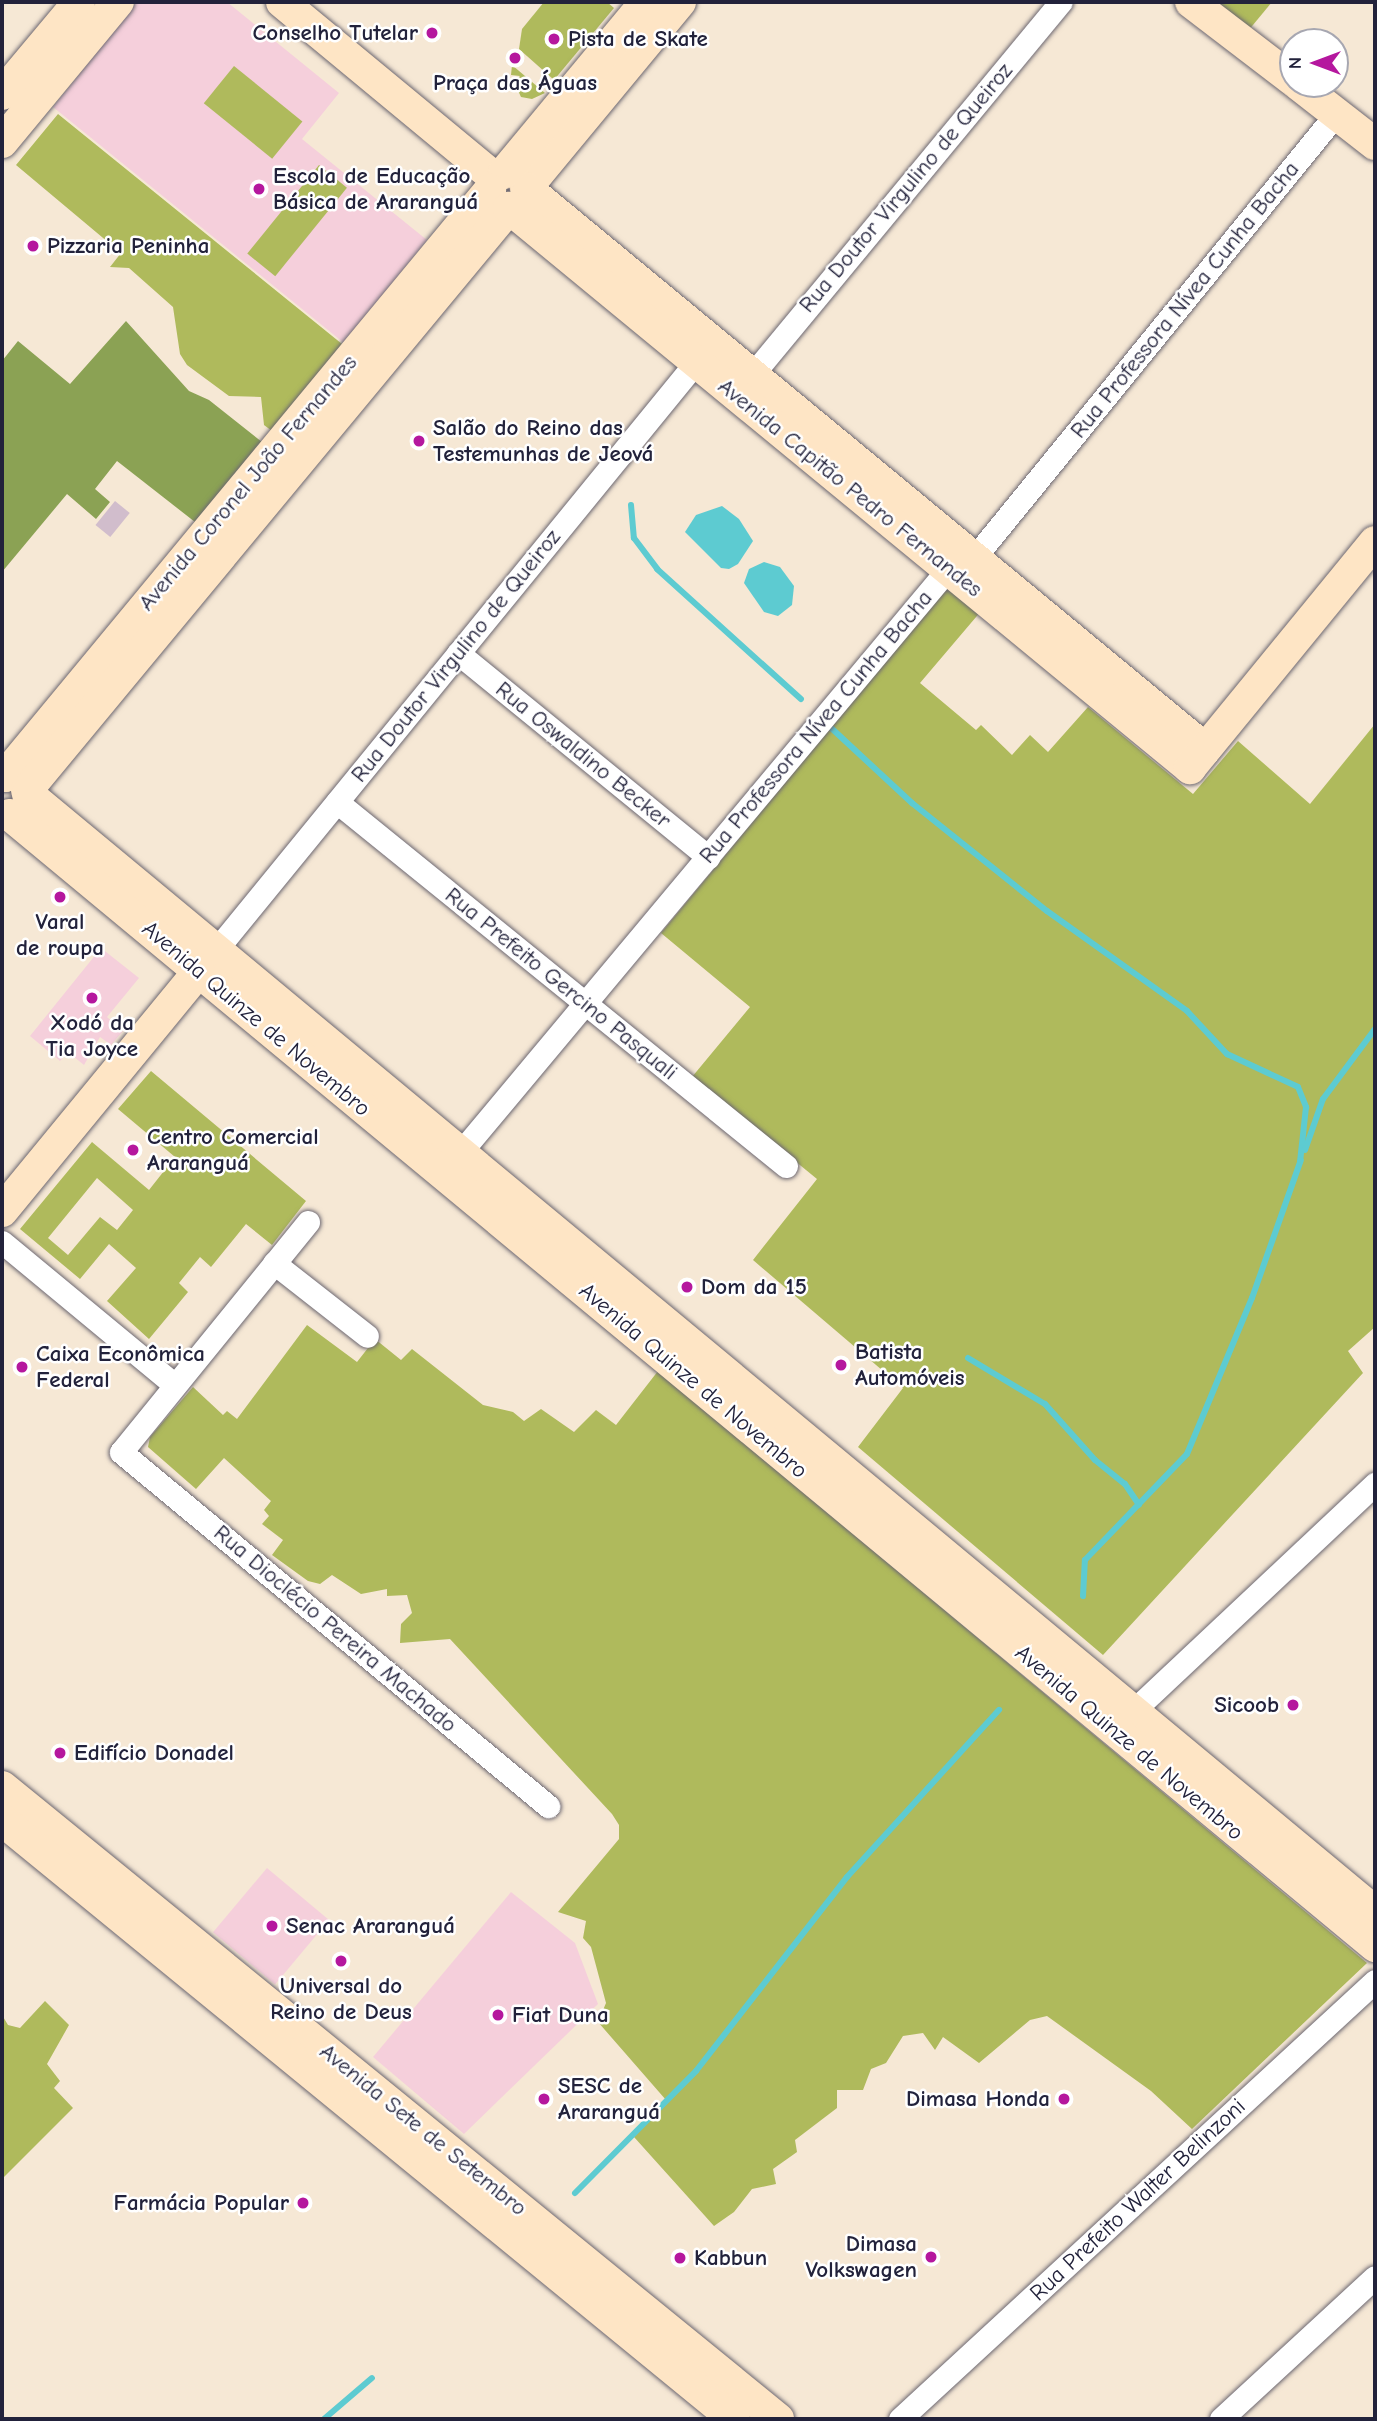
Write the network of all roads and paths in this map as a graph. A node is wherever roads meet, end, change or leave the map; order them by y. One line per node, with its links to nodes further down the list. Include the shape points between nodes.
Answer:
1 (79, 2): 9 (street)
2 (118, 2): 12 (street)
3 (282, 2): 14 (street, Avenida Capitão Pedro Fernandes)
4 (646, 2): 14 (street, Avenida Coronel João Fernandes)
5 (680, 2): 14 (street, Avenida Coronel João Fernandes)
6 (1061, 2): 16 (street, Rua Doutor Virgulino de Queiroz)
7 (1191, 2): 8 (street)
8 (1279, 69)
9 (2, 94)
10 (1316, 98): 11 (street)
11 (1336, 114): 13 (street); 18 (street, Rua Professora Nívea Cunha Bacha)
12 (2, 142)
13 (1375, 144)
14 (505, 187): 15 (street, Avenida Capitão Pedro Fernandes); 16 (street, Avenida Capitão Pedro Fernandes); 20 (street, Avenida Coronel João Fernandes)
15 (696, 362): 18 (street, Avenida Capitão Pedro Fernandes); 19 (street, Rua Doutor Virgulino de Queiroz)
16 (752, 375): 18 (street, Avenida Capitão Pedro Fernandes)
17 (1375, 542): 18 (street, Avenida Capitão Pedro Fernandes, via 1197,758)
18 (961, 564): 22 (street, Rua Professora Nívea Cunha Bacha)
19 (458, 653): 21 (street, Rua Doutor Virgulino de Queiroz); 22 (street, Rua Oswaldino Becker)
20 (9, 797): 23 (street, Avenida Quinze de Novembro)
21 (337, 802): 23 (street, Rua Doutor Virgulino de Queiroz); 24 (street, Rua Prefeito Gercino Pasquali)
22 (708, 857): 24 (street, Rua Professora Nívea Cunha Bacha)
23 (207, 961): 25 (street, Avenida Quinze de Novembro); 27 (street, Rua Doutor Virgulino de Queiroz); 39 (street, Avenida Quinze de Novembro)
24 (585, 1004): 25 (street, Rua Professora Nívea Cunha Bacha); 26 (street, Rua Prefeito Gercino Pasquali)
25 (460, 1153): 34 (street, Avenida Quinze de Novembro)
26 (786, 1166)
27 (2, 1211)
28 (307, 1222): 30 (street)
29 (2, 1242): 32 (street)
30 (274, 1263): 31 (street); 32 (street)
31 (367, 1336)
32 (175, 1385): 36 (street, Rua Dioclécio Pereira Machado, via 121,1452)
33 (1375, 1483): 34 (street)
34 (1133, 1711): 38 (street, Avenida Quinze de Novembro)
35 (2, 1787): 43 (street, Avenida Sete de Setembro)
36 (548, 1806)
37 (2, 1820): 42 (street, Avenida Sete de Setembro)
38 (1375, 1912)
39 (1375, 1946)
40 (1375, 1981): 44 (street, Rua Prefeito Walter Belinzoni)
41 (1375, 2277): 45 (street)
42 (734, 2419)
43 (778, 2419)
44 (900, 2419)
45 (1221, 2419)

